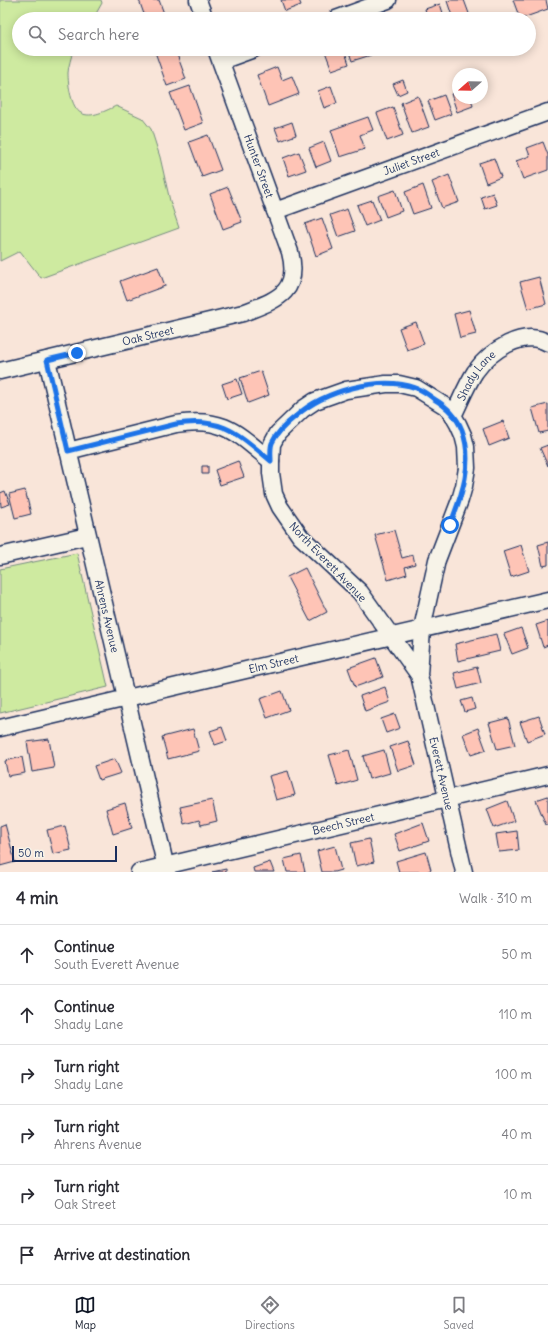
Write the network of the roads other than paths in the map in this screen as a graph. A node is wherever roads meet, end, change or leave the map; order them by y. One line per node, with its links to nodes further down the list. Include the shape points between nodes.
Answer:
1 (198, 0): 3 (street)
2 (388, 0): 4 (street)
3 (202, 12)
4 (355, 12)
5 (219, 56): 7 (street, Hunter Street)
6 (548, 112): 7 (street, Juliet Street)
7 (275, 211): 8 (street, Hunter Street, via 292,262)
8 (289, 285): 10 (street, Oak Street, via 274,301 242,313)
9 (548, 343): 12 (street, Shady Lane, via 538,338 525,338 512,342 486,360 475,372)
10 (47, 360): 11 (street, Oak Street); 13 (street, Ahrens Avenue)
11 (0, 372)
12 (453, 416): 14 (street, Shady Lane, via 445,406 416,388 386,384 346,390 315,401 288,422 272,444); 18 (street, via 461,429 466,446 467,468 460,500 437,560)
13 (68, 451): 14 (street, via 192,422 226,427); 15 (street, Ahrens Avenue)
14 (271, 461): 19 (street, North Everett Avenue, via 274,494 288,520 300,536 360,592)
15 (87, 536): 16 (street); 21 (street, Ahrens Avenue)
16 (0, 556)
17 (548, 600): 18 (street, Elm Street)
18 (422, 629): 19 (street, Elm Street); 20 (street)
19 (392, 636): 20 (street, North Everett Avenue); 21 (street, Elm Street)
20 (419, 675): 24 (street, Everett Avenue)
21 (126, 698): 22 (street, Elm Street); 25 (street, Ahrens Avenue)
22 (0, 728)
23 (548, 775): 24 (street, Beech Street)
24 (446, 799): 25 (street, Beech Street); 27 (street, Everett Avenue)
25 (166, 869): 26 (street, Beech Street)
26 (139, 872)
27 (464, 872)

